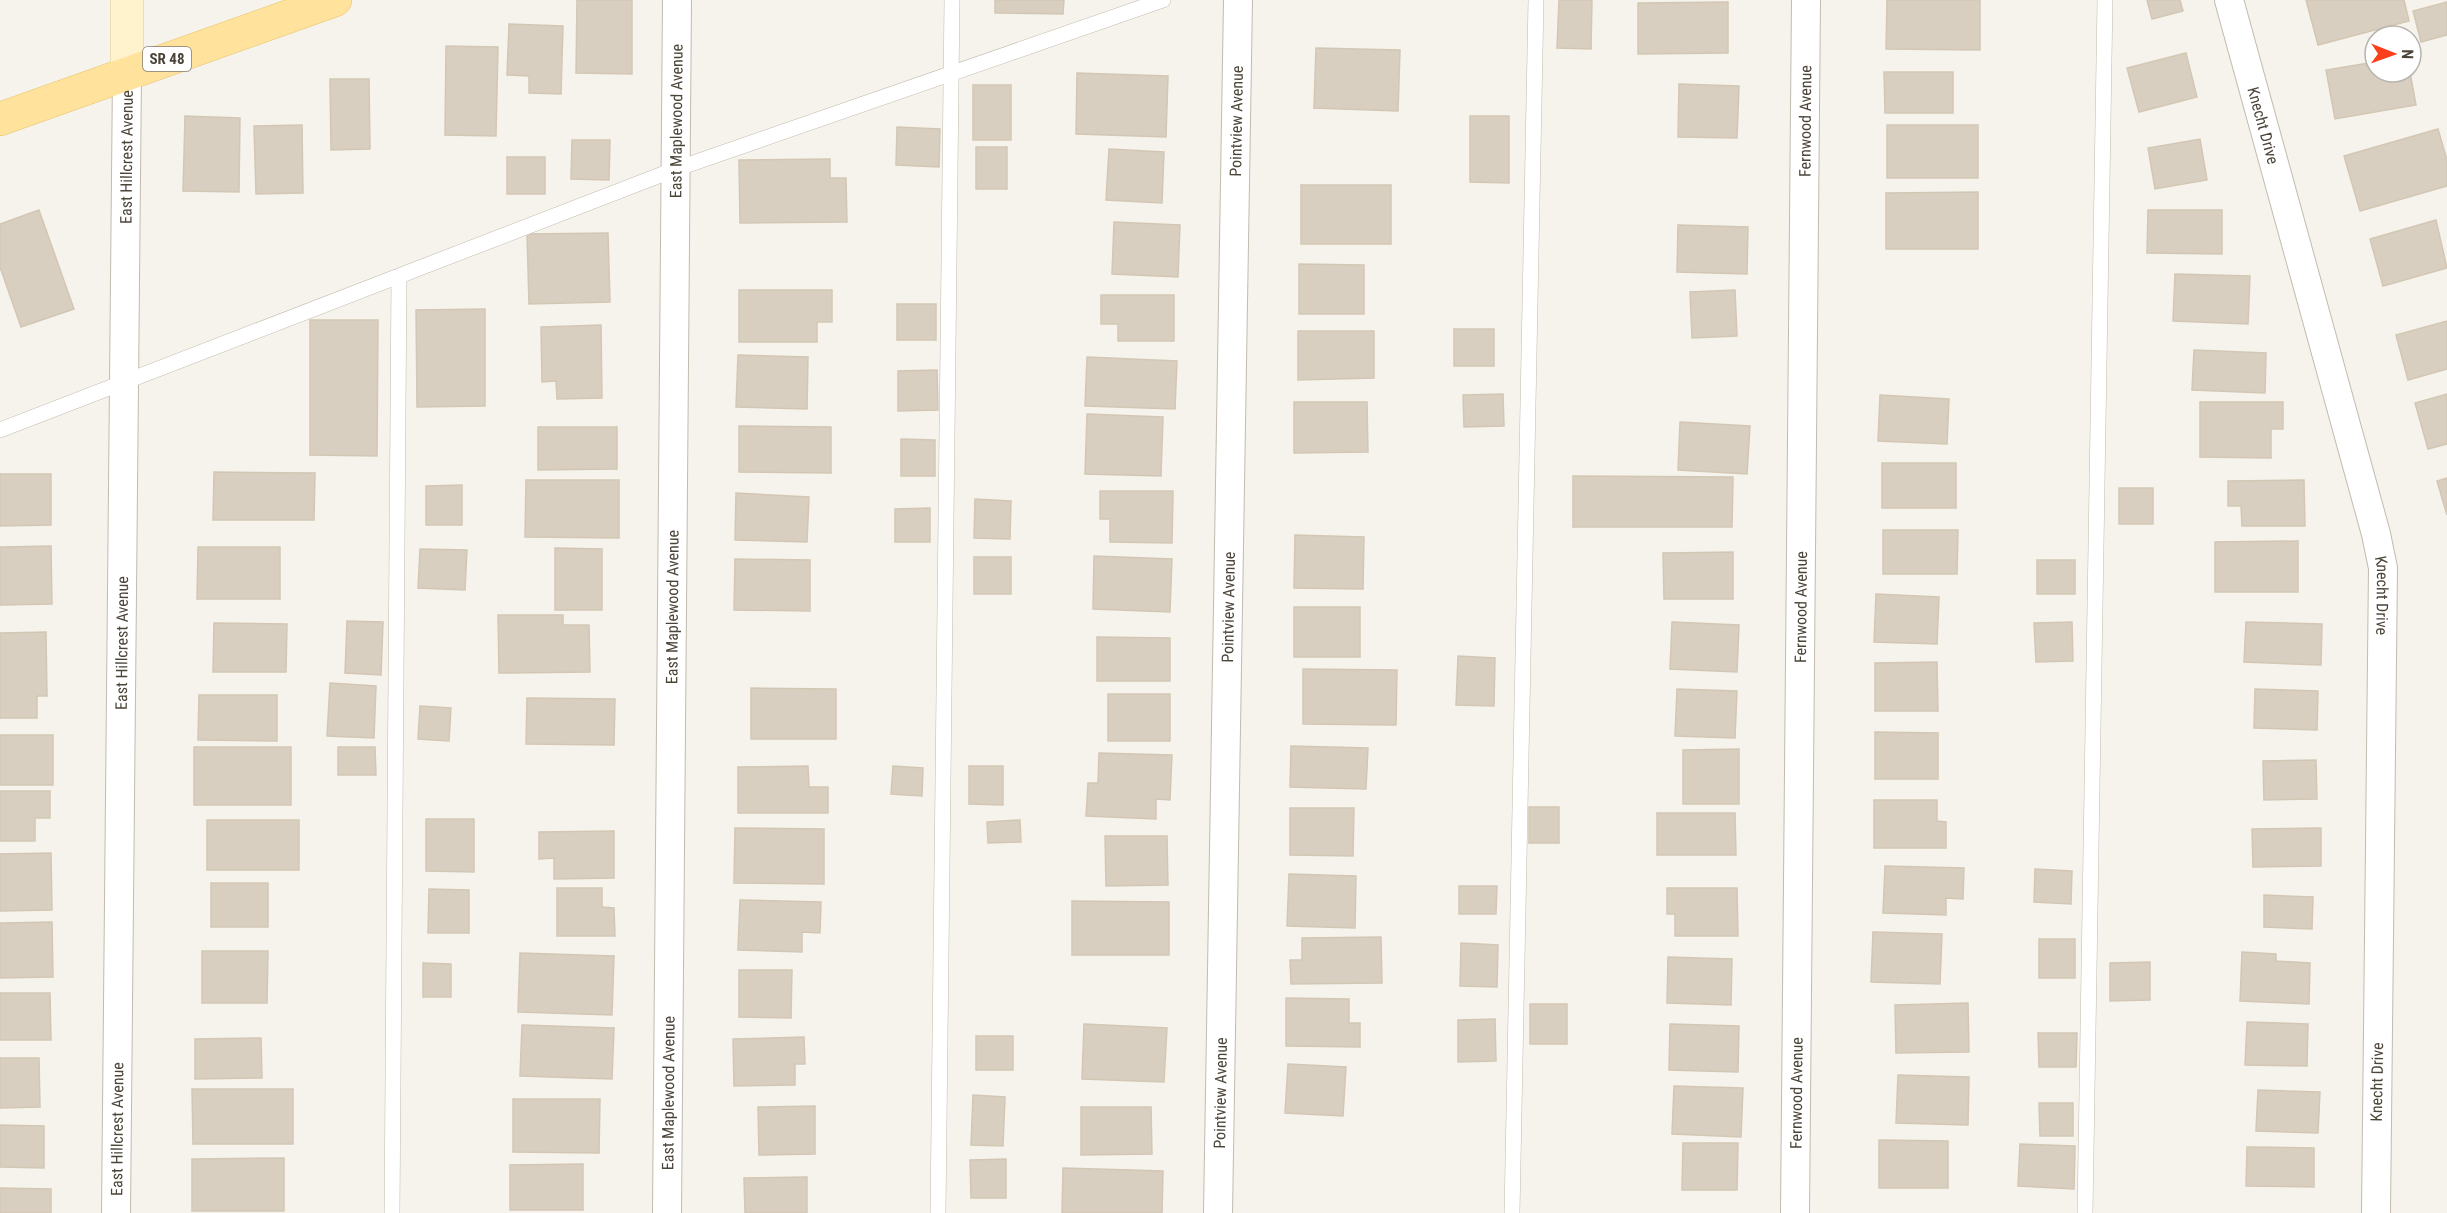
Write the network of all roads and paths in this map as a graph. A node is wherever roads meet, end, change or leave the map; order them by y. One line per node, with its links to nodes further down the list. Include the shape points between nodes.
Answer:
1 (127, 0): 11 (street)
2 (335, 0): 11 (main road, SR 48)
3 (677, 0): 14 (street, East Maplewood Avenue)
4 (952, 0): 12 (lane)
5 (1163, 0): 12 (lane)
6 (1238, 0): 22 (street, Pointview Avenue)
7 (1536, 0): 23 (lane)
8 (1806, 0): 24 (street, Fernwood Avenue)
9 (2105, 0): 25 (lane)
10 (2229, 0): 26 (street, Knecht Drive, via 2383,568)
11 (127, 74): 13 (main road, SR 48); 16 (street, East Hillcrest Avenue)
12 (951, 74): 14 (lane); 21 (lane)
13 (0, 119)
14 (676, 169): 15 (lane); 20 (street, East Maplewood Avenue)
15 (399, 276): 16 (lane); 19 (lane)
16 (124, 382): 17 (lane); 18 (street, East Hillcrest Avenue)
17 (0, 430)
18 (116, 1213)
19 (392, 1213)
20 (667, 1213)
21 (938, 1213)
22 (1218, 1213)
23 (1512, 1213)
24 (1795, 1213)
25 (2085, 1213)
26 (2376, 1213)

